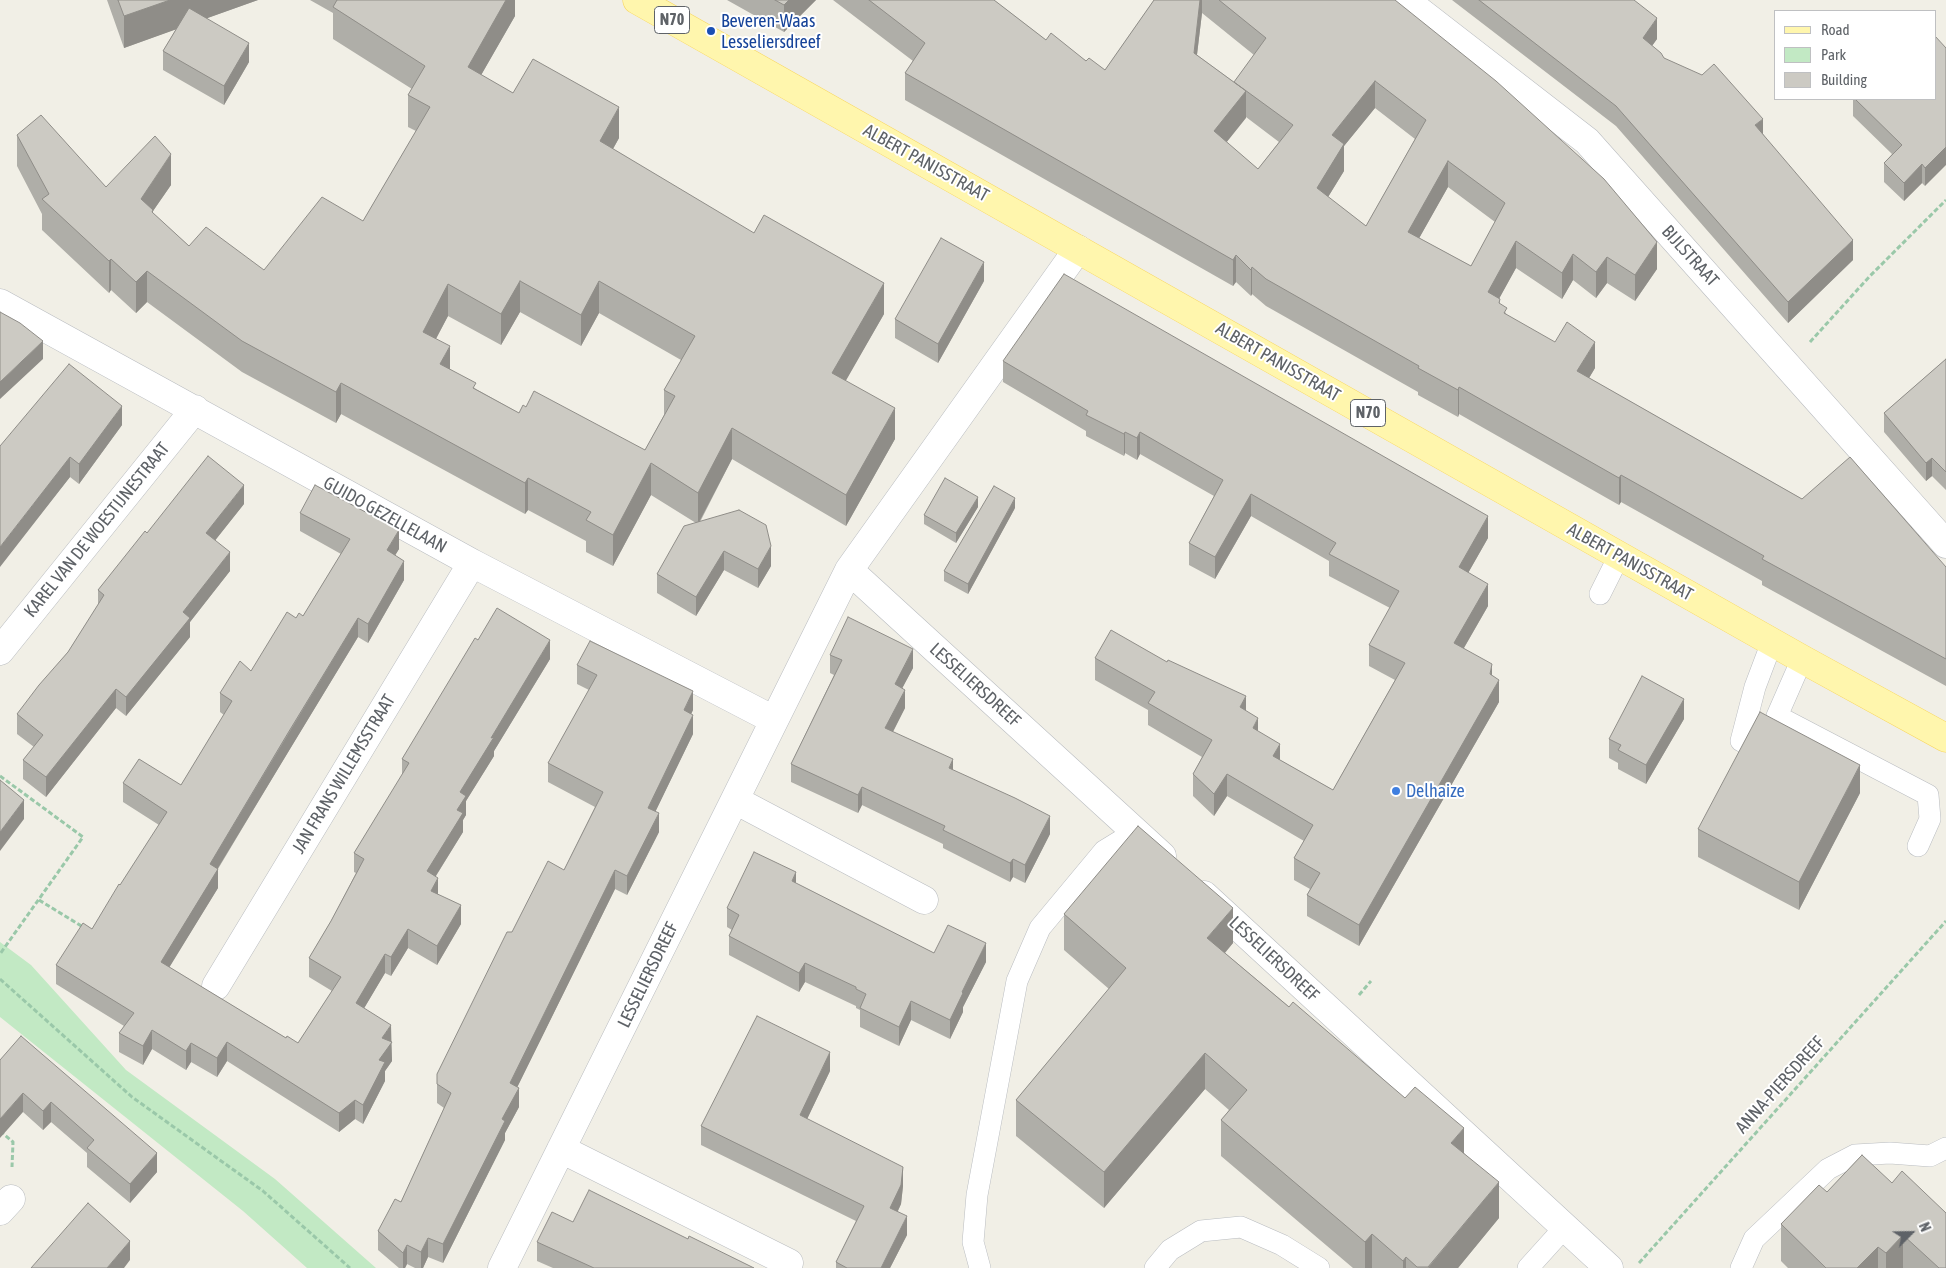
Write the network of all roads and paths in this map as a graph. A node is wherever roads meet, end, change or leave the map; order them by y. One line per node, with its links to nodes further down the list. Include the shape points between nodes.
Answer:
1 (637, 0): 4 (main road, ALBERT PANISSTRAAT / N70)
2 (1405, 0): 6 (street, BIJLSTRAAT, via 1587,141)
3 (1946, 200): 6 (path)
4 (1078, 249): 9 (main road, ALBERT PANISSTRAAT / N70); 11 (street, LESSELIERSDREEF)
5 (0, 304): 7 (street, GUIDO GEZELLELAAN)
6 (1787, 366): 8 (street, BIJLSTRAAT)
7 (195, 409): 10 (street, GUIDO GEZELLELAAN); 14 (street, KAREL VAN DE WOESTIJNESTRAAT)
8 (1946, 544)
9 (1619, 556): 12 (lane); 13 (main road, ALBERT PANISSTRAAT / N70)
10 (472, 563): 16 (street, GUIDO GEZELLELAAN); 29 (street, JAN FRANS WILLEMSSTRAAT)
11 (849, 570): 16 (street, LESSELIERSDREEF); 21 (street, LESSELIERSDREEF)
12 (1600, 594)
13 (1772, 642): 15 (main road, ALBERT PANISSTRAAT / N70); 18 (lane)
14 (0, 652)
15 (1802, 659): 17 (main road, ALBERT PANISSTRAAT / N70); 22 (lane, via 1777,716 1928,795 1930,819)
16 (774, 720): 20 (street, LESSELIERSDREEF)
17 (1946, 738)
18 (1741, 741)
19 (0, 776): 23 (path, via 83,837)
20 (735, 800): 24 (street); 32 (street, LESSELIERSDREEF)
21 (1135, 832): 34 (street, LESSELIERSDREEF); 38 (lane, via 1104,851 1040,928 1018,980 977,1195 973,1242)
22 (1918, 846)
23 (39, 900): 26 (path); 27 (path)
24 (924, 900)
25 (1946, 921): 43 (path, ANNA-PIERSDREEF)
26 (89, 931)
27 (0, 954)
28 (0, 980): 36 (path, via 132,1097 263,1191)
29 (216, 986)
30 (0, 1131): 33 (path, via 13,1142)
31 (1946, 1148): 44 (lane, via 1930,1156 1855,1155 1828,1169 1754,1240)
32 (561, 1149): 35 (street); 37 (street, LESSELIERSDREEF)
33 (5, 1205)
34 (1565, 1228): 41 (lane); 42 (street, LESSELIERSDREEF)
35 (789, 1262)
36 (350, 1268)
37 (502, 1268)
38 (980, 1268)
39 (1155, 1268): 40 (lane, via 1170,1250 1201,1231 1241,1227 1282,1245)
40 (1319, 1268)
41 (1528, 1268)
42 (1609, 1268)
43 (1635, 1268)
44 (1741, 1268)

